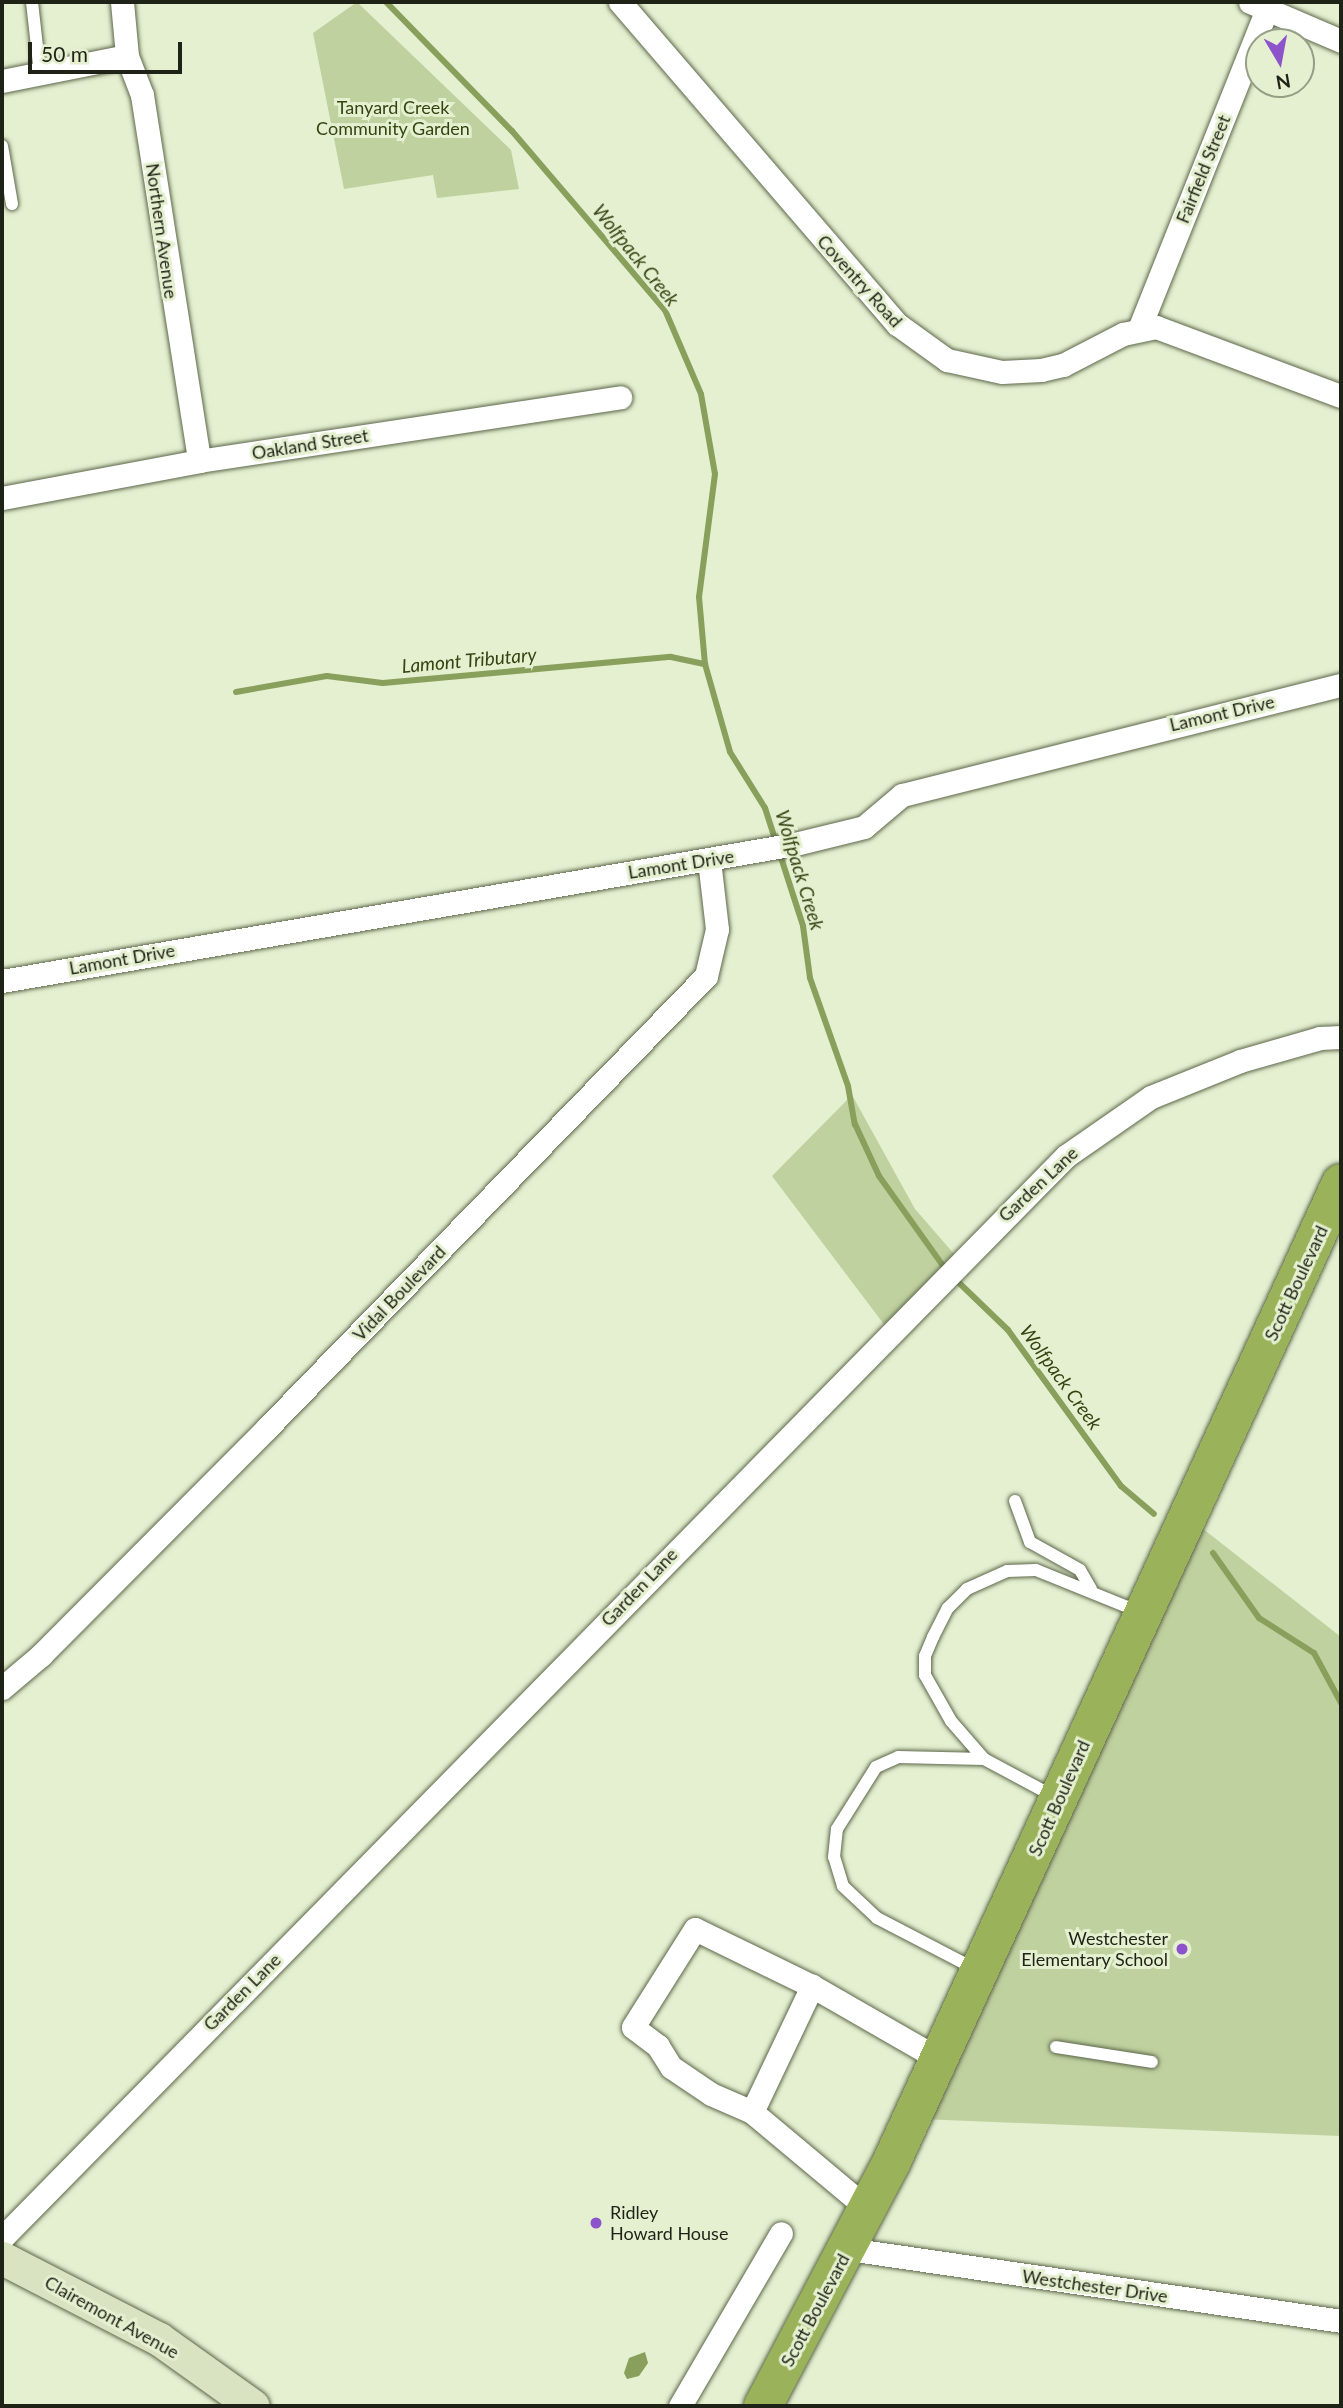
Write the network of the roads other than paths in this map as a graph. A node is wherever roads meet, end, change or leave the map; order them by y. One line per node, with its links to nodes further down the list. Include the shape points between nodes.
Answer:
1 (32, 2): 7 (lane)
2 (122, 2): 6 (street, Northern Avenue)
3 (620, 2): 11 (street, Coventry Road, via 897,324 930,351 964,365 1022,373 1063,365)
4 (1259, 5): 5 (street); 11 (street, Fairfield Street)
5 (1341, 41)
6 (127, 56): 7 (street); 14 (street, Northern Avenue, via 142,95)
7 (40, 73): 8 (street)
8 (2, 81)
9 (2, 146): 10 (lane)
10 (12, 204)
11 (1139, 329): 12 (street, Coventry Road, via 1156,327 1190,336)
12 (1341, 396)
13 (620, 397): 14 (street, Oakland Street)
14 (199, 461): 15 (street, Oakland Street)
15 (2, 498)
16 (1341, 685): 17 (street, Lamont Drive, via 902,795 864,827)
17 (709, 860): 18 (street, Lamont Drive); 24 (street, Vidal Boulevard, via 717,929 706,976 267,1428 41,1656)
18 (2, 981)
19 (1341, 1037): 35 (street, Garden Lane, via 1320,1038 1240,1061 1151,1097 1066,1156 948,1271)
20 (1341, 1183): 23 (highway, Scott Boulevard)
21 (1015, 1501): 22 (lane, via 1030,1542 1080,1570)
22 (1091, 1589): 23 (lane); 25 (lane, via 1036,1570 1007,1572 967,1589 948,1608 925,1656 925,1675 950,1721)
23 (1144, 1614): 26 (highway, Scott Boulevard)
24 (2, 1688)
25 (984, 1759): 26 (lane); 27 (lane, via 898,1757 876,1767 837,1829 834,1857 843,1885 877,1918)
26 (1058, 1799): 27 (highway, Scott Boulevard)
27 (980, 1971): 30 (highway, Scott Boulevard)
28 (812, 1986): 30 (street); 32 (street); 32 (street, via 695,1928 633,2027 658,2046 671,2067 711,2094)
29 (1056, 2048): 31 (lane)
30 (939, 2059): 33 (highway, Scott Boulevard)
31 (1152, 2062)
32 (752, 2112): 33 (street)
33 (868, 2209): 36 (highway, Scott Boulevard)
34 (781, 2233): 40 (street)
35 (2, 2238)
36 (848, 2249): 38 (street, Westchester Drive); 41 (highway, Scott Boulevard)
37 (2, 2258): 39 (main road, Clairemont Avenue, via 159,2339)
38 (1341, 2321)
39 (253, 2406)
40 (680, 2406)
41 (763, 2406)

